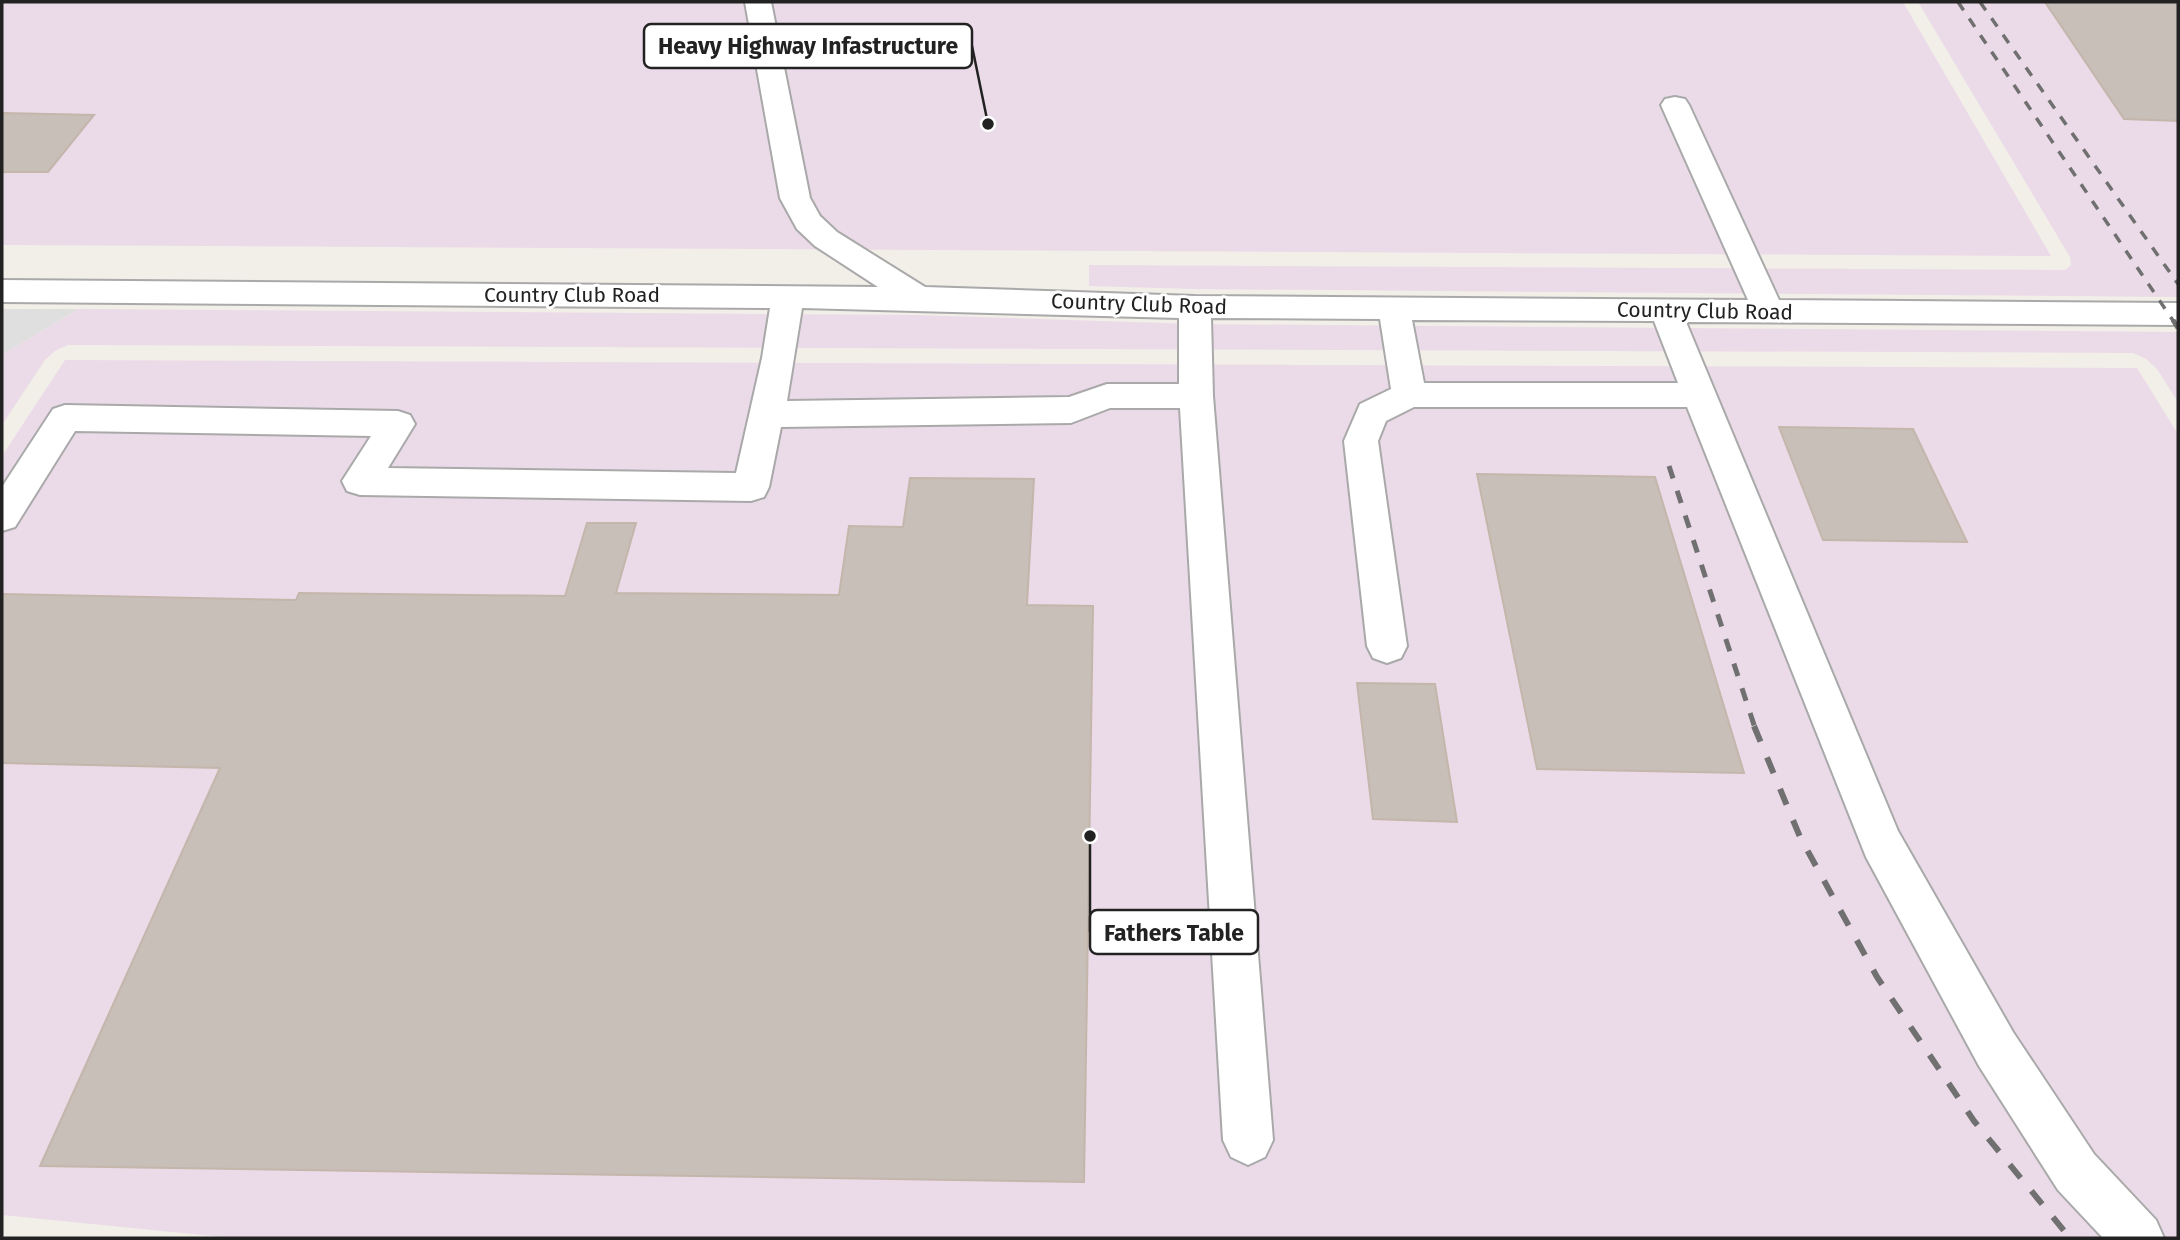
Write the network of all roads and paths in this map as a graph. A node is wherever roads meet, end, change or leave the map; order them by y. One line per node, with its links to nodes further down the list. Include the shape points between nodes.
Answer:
1 (758, 2): 5 (street, via 795,198 808,222 826,239)
2 (1675, 105): 9 (street)
3 (2, 291): 4 (street, Country Club Road)
4 (787, 297): 5 (street, Country Club Road); 14 (street)
5 (919, 298): 6 (street, Country Club Road)
6 (1195, 307): 7 (street, Country Club Road); 13 (street)
7 (1394, 308): 8 (street, Country Club Road); 11 (street)
8 (1665, 310): 9 (street, Country Club Road); 12 (street)
9 (1769, 312): 10 (street, Country Club Road)
10 (2178, 314)
11 (1409, 395): 12 (street); 16 (street, via 1372,414 1361,441)
12 (1701, 395): 18 (street, via 1881,843 1996,1049 2076,1172)
13 (1196, 397): 14 (street, via 1107,396 1071,410); 17 (street)
14 (767, 414): 15 (street, via 751,487 360,481 398,424 65,418)
15 (2, 517)
16 (1387, 646)
17 (1248, 1140)
18 (2138, 1238)

